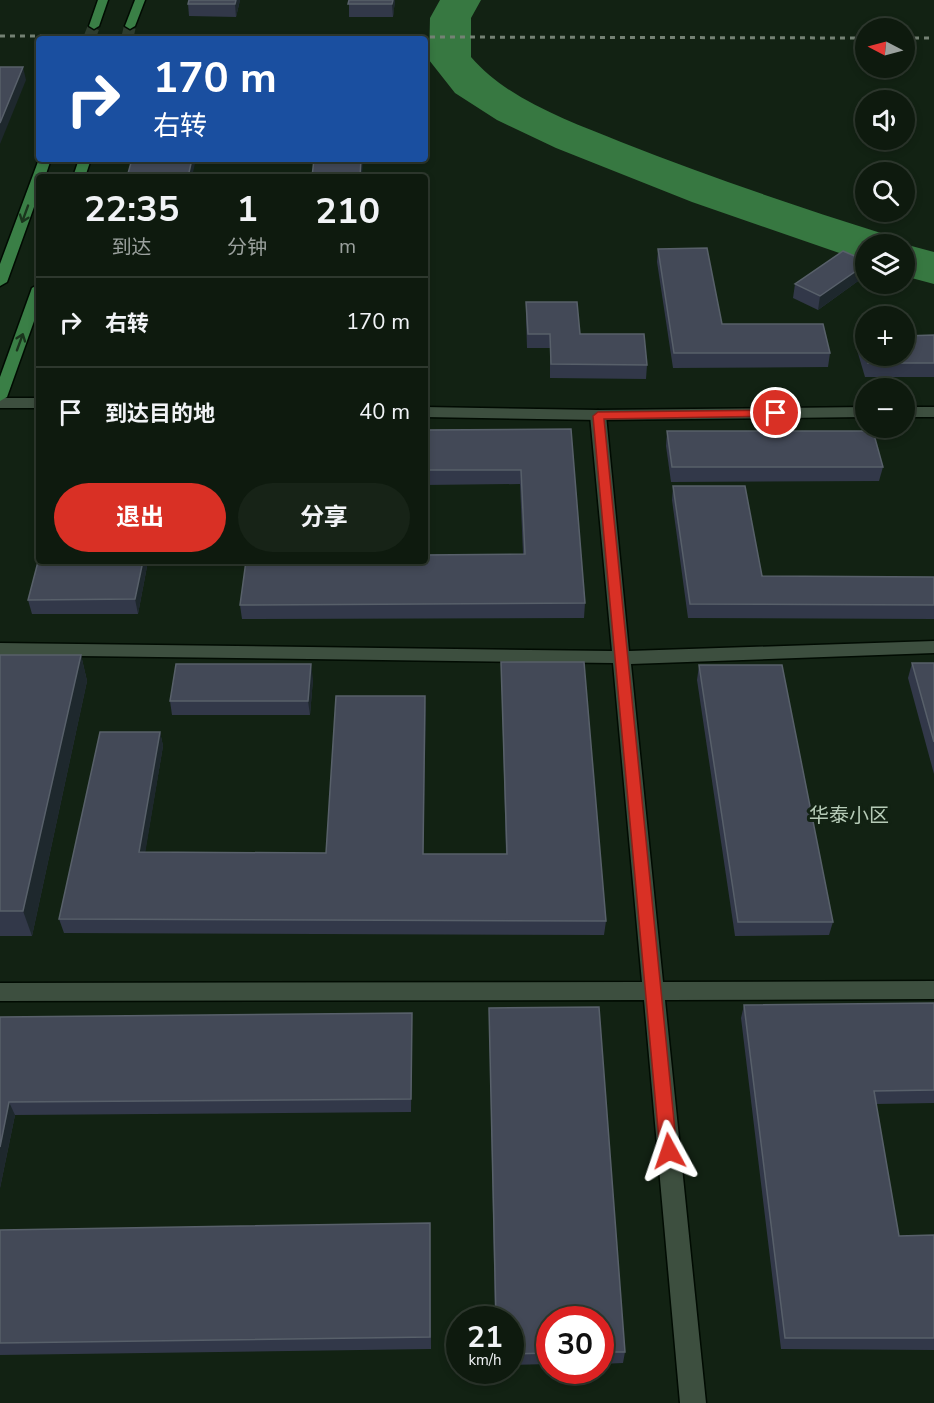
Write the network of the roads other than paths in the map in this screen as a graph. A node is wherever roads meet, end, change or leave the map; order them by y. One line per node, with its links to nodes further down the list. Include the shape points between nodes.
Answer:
1 (104, 0): 3 (main road)
2 (140, 0): 4 (main road)
3 (94, 26)
4 (130, 26)
5 (36, 184): 6 (main road, one-way to 6)
6 (0, 282)
7 (36, 296): 8 (main road, one-way to 7)
8 (0, 397)
9 (0, 403): 10 (street)
10 (36, 404)
11 (428, 412): 15 (street)
12 (855, 412): 15 (street)
13 (915, 412): 14 (street)
14 (934, 412)
15 (598, 416): 18 (street)
16 (934, 647): 18 (street)
17 (0, 649): 18 (street)
18 (622, 658): 20 (street)
19 (934, 990): 20 (street)
20 (653, 991): 21 (street); 22 (street)
21 (0, 992)
22 (693, 1403)

